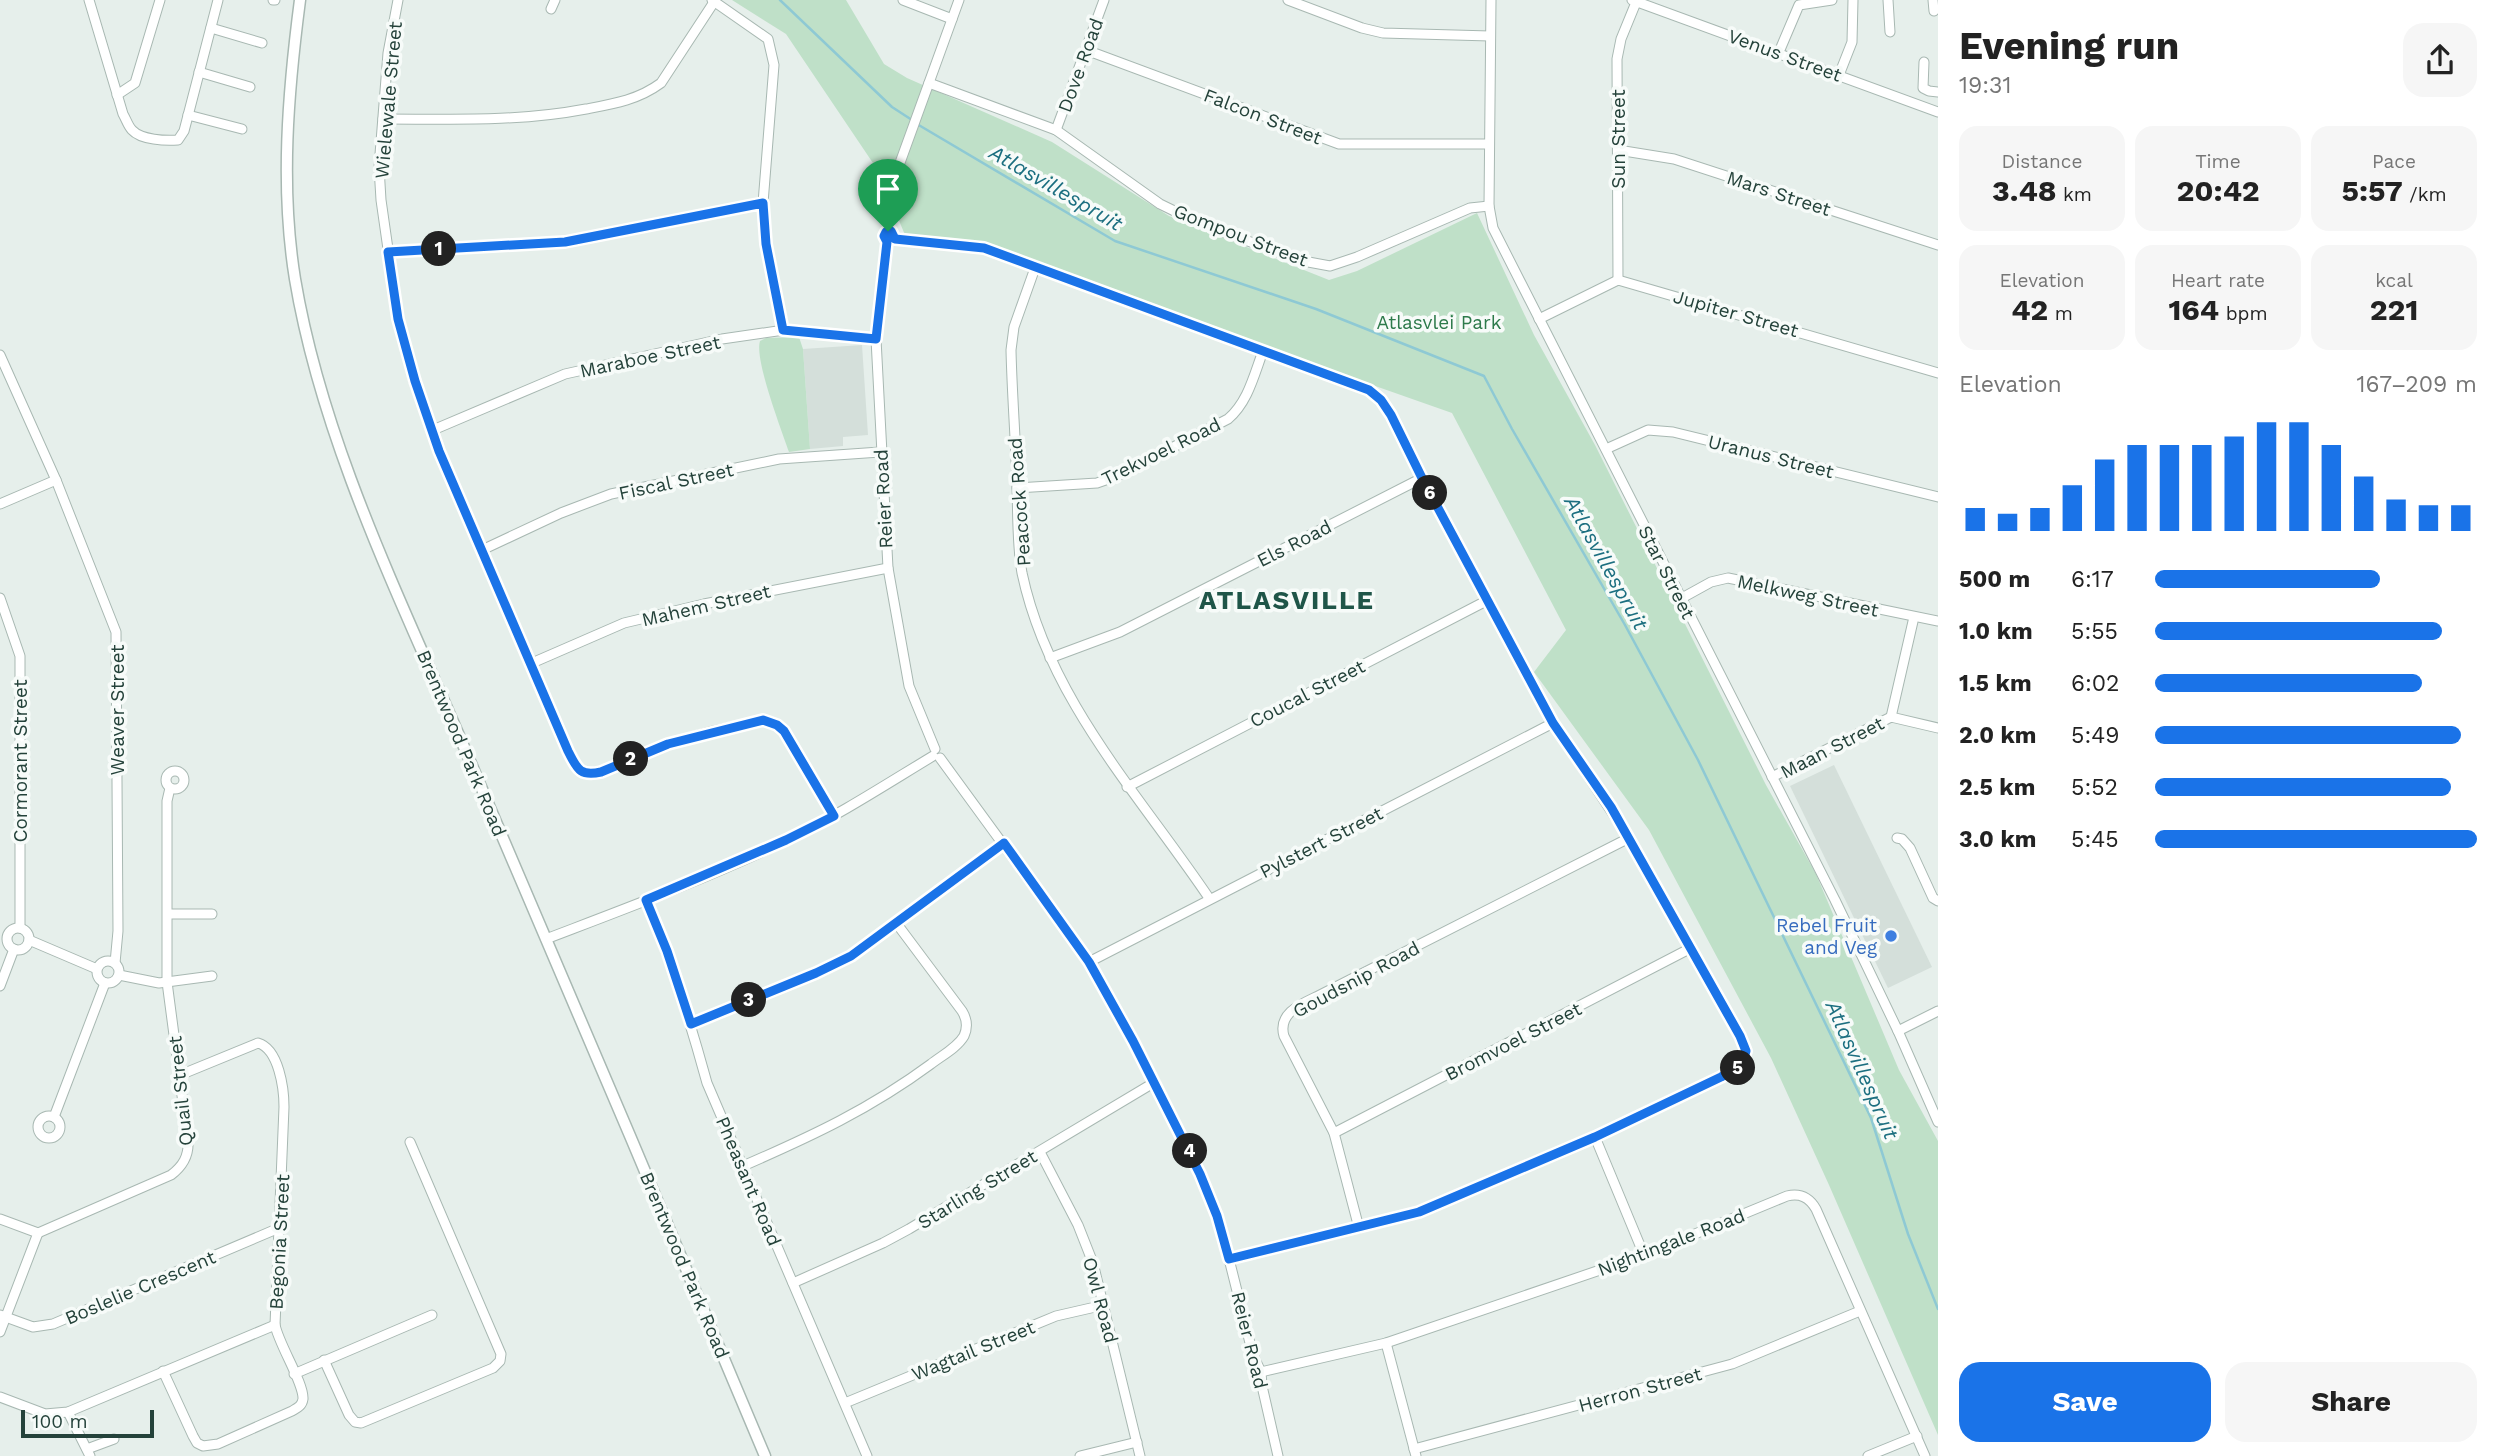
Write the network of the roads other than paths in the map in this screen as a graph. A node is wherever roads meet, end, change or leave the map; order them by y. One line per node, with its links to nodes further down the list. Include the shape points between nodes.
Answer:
1 (89, 0): 31 (street)
2 (160, 0): 31 (street, via 135,83)
3 (218, 0): 19 (street)
4 (300, 0): 88 (street, Brentwood Park Road, via 287,122 287,179 295,276 310,354 348,472)
5 (398, 0): 34 (street, Wielewale Street)
6 (903, 0): 18 (street)
7 (959, 0): 18 (street, Reier Road)
8 (1104, 0): 23 (street, Dove Road)
9 (1288, 0): 21 (street, via 1383,33)
10 (1491, 0): 21 (street, Star Street)
11 (1832, 0): 24 (street, via 1800,5)
12 (1853, 0): 27 (street, via 1852,42)
13 (1888, 0): 20 (street)
14 (1933, 0): 17 (street)
15 (713, 1): 34 (street, via 661,83 623,102 555,115 491,120); 39 (street, via 768,39 772,51)
16 (1635, 1): 24 (street, Venus Street); 38 (street, Sun Street, via 1617,58)
17 (1934, 11)
18 (952, 19): 28 (street, Reier Road)
19 (211, 28): 22 (street); 26 (street)
20 (1890, 32)
21 (1489, 36): 37 (street, Star Street)
22 (262, 43)
23 (1086, 50): 36 (street, Dove Road); 37 (street, Falcon Street, via 1339,144)
24 (1779, 52): 27 (street, Venus Street)
25 (1924, 62): 30 (street, via 1923,88)
26 (199, 72): 29 (street); 33 (street)
27 (1839, 75): 32 (street, Venus Street)
28 (929, 83): 36 (street, Gompou Street); 41 (street, Reier Road, via 897,171)
29 (250, 87)
30 (1938, 92)
31 (117, 95): 33 (street, via 135,133 178,140)
32 (1938, 112)
33 (188, 115): 35 (street)
34 (383, 118): 43 (street, Wielewale Street, via 379,167)
35 (242, 129)
36 (1056, 130): 40 (street, Gompou Street, via 1160,204 1303,261 1330,266 1470,208)
37 (1489, 144): 40 (street, Star Street)
38 (1618, 150): 42 (street, Mars Street, via 1674,159); 45 (street, Sun Street)
39 (763, 203): 43 (street, via 565,242); 47 (street)
40 (1489, 206): 46 (street, Star Street, via 1493,229)
41 (890, 237): 44 (street, via 984,248); 48 (street, Reier Road)
42 (1938, 245)
43 (388, 252): 52 (street, Wielewale Street, via 398,319)
44 (1035, 268): 49 (street); 57 (street, Peacock Road, via 1014,327 1011,350)
45 (1618, 280): 46 (street); 51 (street, Jupiter Street)
46 (1539, 319): 53 (street, Star Street)
47 (783, 330): 48 (street, Maraboe Street); 52 (street, Maraboe Street, via 565,374)
48 (876, 339): 54 (street, Reier Road)
49 (1263, 351): 55 (street, via 1369,390 1391,415); 57 (street, Trekvoel Road, via 1245,399 1228,419 1097,483)
50 (0, 355): 56 (street, Weaver Street)
51 (1938, 373)
52 (433, 430): 60 (street, Wielewale Street)
53 (1606, 450): 58 (street, Uranus Street, via 1648,430 1673,432); 63 (street, Star Street)
54 (880, 452): 60 (street, Fiscal Street, via 779,459 611,494); 61 (street, Reier Road)
55 (1422, 478): 64 (street); 67 (street, Els Road, via 1120,632)
56 (56, 480): 59 (street); 93 (street, Weaver Street, via 116,632)
57 (1017, 488): 67 (street, Peacock Road, via 1022,572)
58 (1938, 497)
59 (0, 504)
60 (482, 550): 68 (street, Wielewale Street)
61 (887, 568): 68 (street, Mahem Street, via 624,623); 72 (street, Reier Road, via 909,686)
62 (0, 598): 86 (street, Cormorant Street, via 20,656)
63 (1682, 598): 65 (street, Melkweg Street, via 1728,578); 73 (street, Star Street)
64 (1488, 600): 70 (street); 74 (street, Coucal Street)
65 (1914, 617): 66 (street, Melkweg Street); 69 (street, Maan Street)
66 (1938, 621)
67 (1050, 658): 74 (street, Peacock Road, via 1069,697)
68 (532, 663): 76 (street, Wielewale Street, via 568,751 578,769 589,775 668,744 763,720 784,731)
69 (1891, 717): 71 (street, Maan Street); 73 (street, Maan Street)
70 (1553, 723): 77 (street); 80 (street, Pylstert Street)
71 (1938, 728)
72 (936, 754): 76 (street); 79 (street, Reier Road)
73 (1772, 778): 102 (street, Star Street)
74 (1127, 787): 80 (street, Peacock Road)
75 (170, 788): 84 (street, Quail Street)
76 (834, 816): 81 (street)
77 (1629, 838): 90 (street); 107 (street, Goudsnip Road, via 1287,1015 1282,1030 1287,1043)
78 (1897, 838): 82 (street, via 1910,848)
79 (1004, 843): 85 (street); 92 (street, Reier Road)
80 (1209, 898): 92 (street, Pylstert Street)
81 (646, 900): 88 (street); 101 (street, Pheasant Road)
82 (1938, 901)
83 (212, 914): 84 (street)
84 (168, 915): 97 (street, Quail Street)
85 (897, 924): 101 (street, via 851,956 816,973); 111 (street, via 962,1011 967,1022 964,1035 905,1083 855,1114)
86 (20, 928): 87 (street); 89 (street)
87 (3, 935): 91 (street)
88 (546, 939): 138 (street, Brentwood Park Road)
89 (29, 940): 91 (street, via 23,948); 94 (street)
90 (1691, 948): 107 (street, Bromvoel Street); 108 (street, via 1744,1042 1743,1062 1737,1069)
91 (14, 949): 99 (street)
92 (1089, 962): 104 (street, Reier Road)
93 (115, 963): 94 (street, via 105,961); 95 (street)
94 (97, 969): 98 (street)
95 (119, 975): 97 (street); 98 (street)
96 (212, 976): 97 (street)
97 (167, 982): 103 (street, Quail Street)
98 (105, 983): 105 (street)
99 (0, 986)
100 (1938, 1011): 102 (street)
101 (691, 1024): 111 (street, Pheasant Road, via 708,1083)
102 (1898, 1031): 106 (street, Star Street)
103 (180, 1075): 113 (street, Begonia Street, via 255,1043 267,1047 284,1088); 115 (street, Quail Street, via 188,1147 180,1168)
104 (1155, 1082): 110 (street, Starling Street); 117 (street, Reier Road, via 1200,1174)
105 (54, 1117)
106 (1938, 1122)
107 (1334, 1133): 114 (street, Goudsnip Road)
108 (1595, 1137): 114 (street, via 1419,1212); 116 (street)
109 (410, 1142): 126 (street, via 501,1354 500,1361 493,1368 361,1423 349,1415)
110 (1040, 1152): 118 (street, Starling Street, via 883,1243); 119 (street, Owl Road, via 1078,1225)
111 (743, 1166): 118 (street, Pheasant Road)
112 (0, 1219): 115 (street)
113 (279, 1228): 122 (street, Boslelie Crescent, via 52,1324 33,1327); 123 (street, Begonia Street)
114 (1359, 1228): 117 (street)
115 (38, 1233): 122 (street)
116 (1644, 1255): 120 (street, Nightingale Road, via 1799,1195 1816,1209); 125 (street, Nightingale Road)
117 (1229, 1259): 128 (street, Reier Road)
118 (793, 1283): 131 (street, Pheasant Road)
119 (1104, 1305): 131 (street, Wagtail Street, via 1056,1316); 135 (street, Owl Road)
120 (1860, 1311): 133 (street, Nightingale Road); 136 (street, Herron Street, via 1732,1364)
121 (432, 1315): 126 (street)
122 (3, 1316): 124 (street)
123 (275, 1325): 127 (street, Begonia Street); 129 (street)
124 (0, 1332)
125 (1386, 1343): 128 (street, Nightingale Road); 136 (street)
126 (324, 1360): 129 (street)
127 (163, 1371): 129 (street, via 195,1440 207,1447 300,1406 303,1397); 132 (street, Begonia Street)
128 (1261, 1372): 142 (street, Reier Road)
129 (295, 1374)
130 (0, 1397): 132 (street, Begonia Street, via 45,1413)
131 (845, 1403): 139 (street, Pheasant Road)
132 (68, 1412): 137 (street)
133 (1917, 1436): 143 (street); 144 (street, Nightingale Road)
134 (114, 1439): 137 (street)
135 (1137, 1442): 140 (street); 141 (street, Owl Road)
136 (1415, 1452)
137 (89, 1453)
138 (765, 1456)
139 (867, 1456)
140 (1080, 1456)
141 (1140, 1456)
142 (1278, 1456)
143 (1868, 1456)
144 (1925, 1456)

